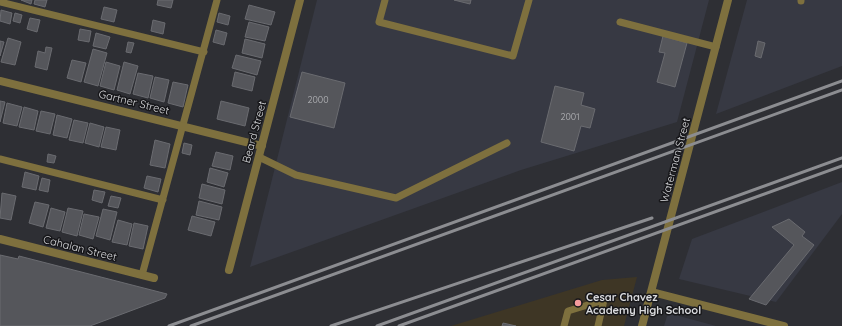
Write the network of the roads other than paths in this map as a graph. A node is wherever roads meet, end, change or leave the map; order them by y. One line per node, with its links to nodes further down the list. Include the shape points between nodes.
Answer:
1 (217, 0): 9 (lane)
2 (300, 0): 13 (street, Beard Street)
3 (385, 0): 4 (lane, via 379,22 513,56)
4 (529, 0)
5 (728, 0): 8 (street, Waterman Street)
6 (0, 2): 9 (lane)
7 (620, 22): 8 (lane)
8 (716, 48): 21 (street, Waterman Street)
9 (204, 52): 11 (lane)
10 (0, 81): 11 (street, Gartner Street)
11 (184, 126): 13 (street, Gartner Street); 16 (lane)
12 (507, 143): 14 (lane, via 396,198 296,175)
13 (262, 146): 14 (street, Beard Street)
14 (259, 157): 18 (street, Beard Street)
15 (0, 159): 16 (lane)
16 (163, 200): 19 (lane)
17 (0, 239): 19 (street, Cahalan Street)
18 (229, 270)
19 (142, 275): 20 (street, Cahalan Street)
20 (154, 278)
21 (652, 292): 24 (street, Waterman Street); 25 (street)
22 (564, 326): 23 (lane, via 568,311 604,300)
23 (598, 326)
24 (642, 326)
25 (784, 326)

